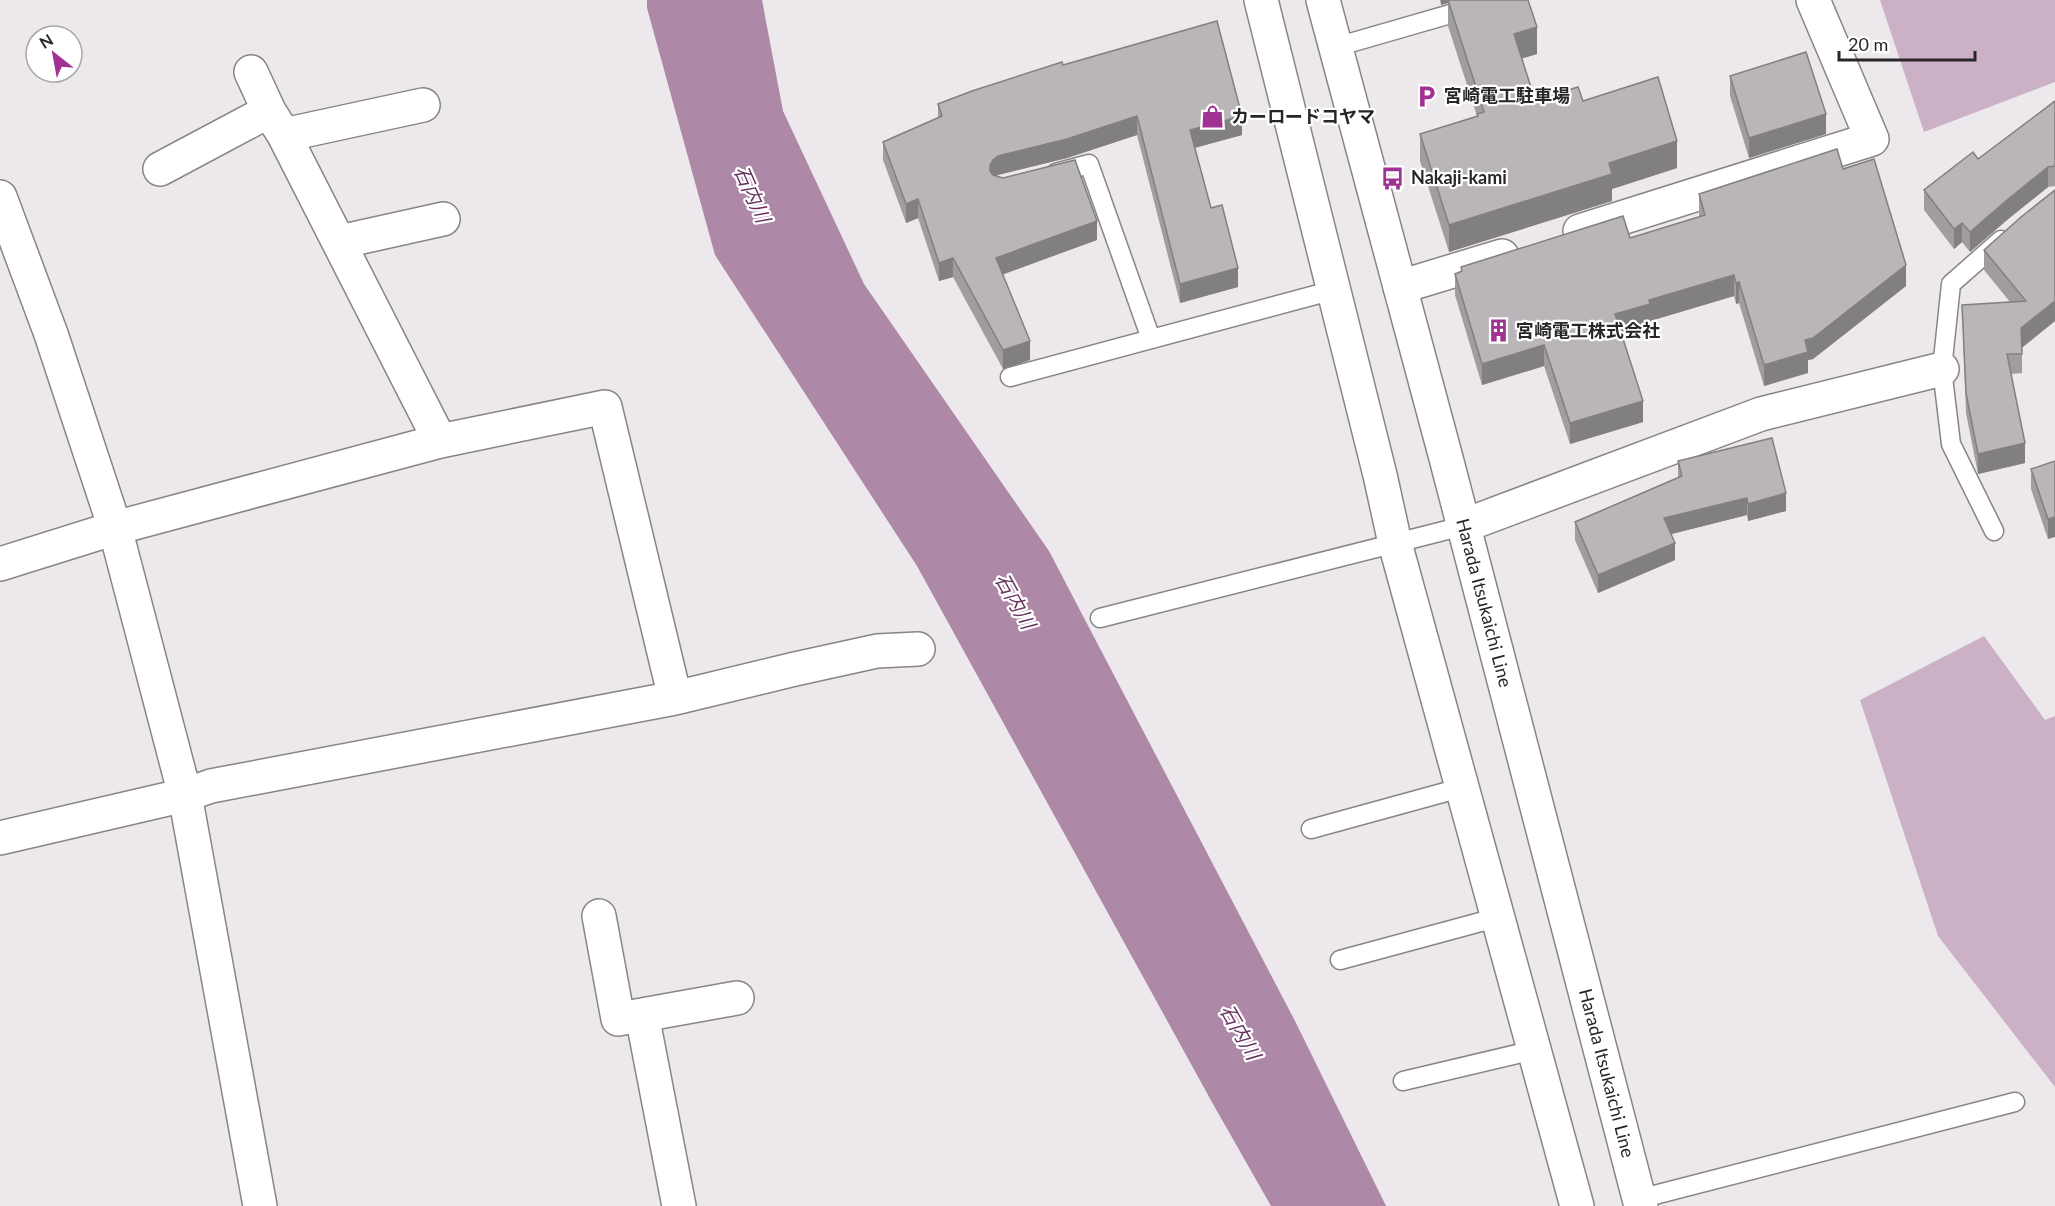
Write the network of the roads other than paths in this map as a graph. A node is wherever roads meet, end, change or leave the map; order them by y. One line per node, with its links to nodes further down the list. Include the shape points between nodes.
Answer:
1 (1261, 0): 16 (street)
2 (1323, 0): 5 (street, Harada Itsukaichi Line)
3 (1499, 0): 5 (lane)
4 (1813, 0): 15 (street, via 1872,139)
5 (1335, 47): 15 (street, Harada Itsukaichi Line)
6 (251, 72): 8 (street)
7 (423, 105): 8 (street)
8 (276, 123): 9 (street); 14 (street)
9 (160, 169)
10 (1034, 178): 17 (lane, via 1089,164)
11 (0, 197): 22 (street)
12 (443, 219): 14 (street)
13 (2014, 228): 18 (lane, via 1951,284)
14 (339, 242): 20 (street)
15 (1400, 287): 21 (street, Harada Itsukaichi Line)
16 (1334, 290): 17 (lane); 24 (street)
17 (1151, 339): 19 (lane)
18 (1942, 369): 21 (street, via 1761,414); 23 (lane, via 1951,444)
19 (1010, 377)
20 (440, 441): 22 (street); 28 (street, via 605,407)
21 (1463, 526): 24 (lane); 41 (street, Harada Itsukaichi Line)
22 (116, 528): 25 (street); 30 (street)
23 (1994, 531)
24 (1395, 543): 26 (lane); 29 (street)
25 (0, 564)
26 (1100, 618)
27 (918, 649): 28 (street, via 877,651)
28 (675, 698): 30 (street, via 211,786)
29 (1464, 787): 31 (lane); 34 (street)
30 (185, 795): 32 (street); 42 (street)
31 (1311, 829)
32 (0, 838)
33 (599, 916): 37 (street, via 618,1019)
34 (1499, 917): 35 (lane); 38 (street)
35 (1340, 960)
36 (737, 998): 37 (street)
37 (642, 1015): 43 (street)
38 (1534, 1050): 39 (lane); 44 (street)
39 (1403, 1081)
40 (2015, 1102): 41 (lane)
41 (1640, 1202)
42 (260, 1206)
43 (679, 1206)
44 (1576, 1206)

